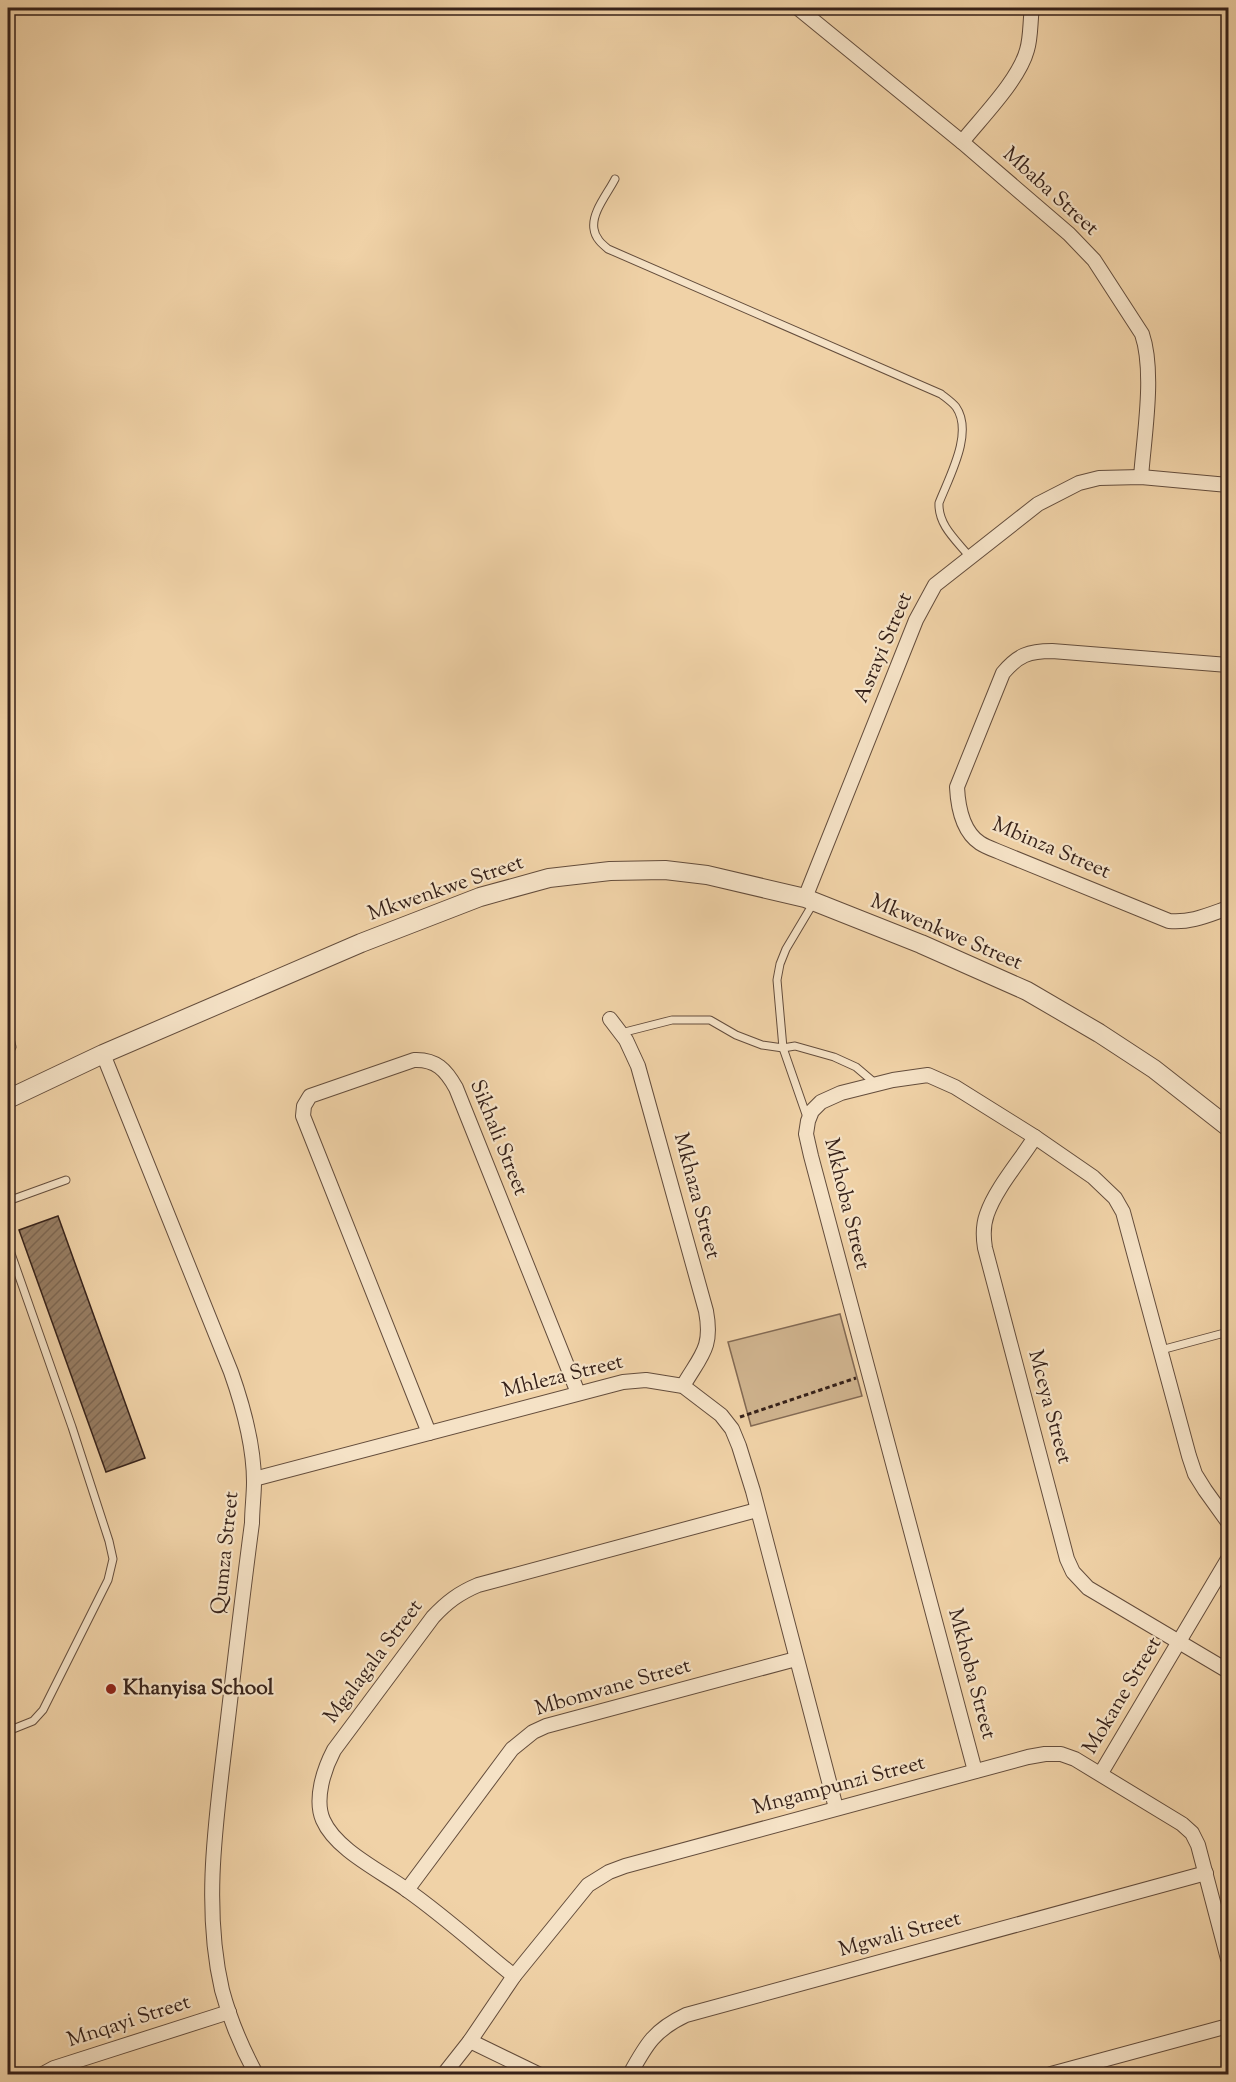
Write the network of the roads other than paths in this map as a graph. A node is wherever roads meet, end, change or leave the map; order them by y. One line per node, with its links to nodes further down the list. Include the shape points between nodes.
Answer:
1 (798, 8): 3 (street, Mbaba Street)
2 (1032, 8): 3 (street, via 1024,60)
3 (962, 142): 5 (street, Mbaba Street, via 1082,246 1142,334 1148,358)
4 (615, 179): 7 (lane, via 595,216 598,240 608,249 941,394 956,407 963,427 962,440 939,503 939,513)
5 (1141, 477): 6 (street, Asrayi Street); 7 (street, Asrayi Street, via 1099,478 1057,493)
6 (1228, 485)
7 (969, 556): 9 (street, Asrayi Street, via 934,585 926,599)
8 (1228, 665): 10 (street, Mbinza Street, via 1052,651 1027,654 1013,661 1003,673 957,788 958,804 970,834 1002,853 1169,921 1197,920)
9 (810, 900): 14 (lane, via 780,964 777,980); 16 (street, Mkwenkwe Street, via 707,875 664,870 549,878 411,922); 20 (street, Mkwenkwe Street, via 1027,992 1154,1069)
10 (1228, 908)
11 (610, 1019): 13 (street, Mkhaza Street)
12 (8, 1030): 15 (lane, via 12,1047)
13 (621, 1033): 14 (lane, via 672,1020 710,1020 762,1045); 27 (street, Mkhaza Street, via 638,1066 707,1318 708,1341)
14 (783, 1048): 17 (lane, via 795,1046 834,1057 856,1067); 19 (lane)
15 (8, 1054)
16 (103, 1054): 18 (street, Mkwenkwe Street); 30 (street, Qumza Street, via 239,1397)
17 (877, 1084): 19 (street, Mkhoba Street, via 821,1102); 21 (street, Mkhoba Street, via 913,1076 935,1077)
18 (8, 1099)
19 (808, 1121): 38 (street, Mkhoba Street, via 806,1134 811,1156)
20 (1228, 1127)
21 (1035, 1137): 26 (street, Mkhoba Street, via 1116,1198); 34 (street, Mceya Street, via 992,1203 983,1233 1067,1559 1088,1588)
22 (66, 1180): 23 (lane)
23 (8, 1201)
24 (8, 1245): 37 (lane, via 113,1559 108,1580 43,1710 33,1721)
25 (1228, 1332): 26 (lane)
26 (1161, 1350): 32 (street, Mkhoba Street, via 1195,1474)
27 (683, 1386): 28 (street, Mhleza Street, via 646,1380); 31 (street, Mhleza Street, via 721,1415 732,1429)
28 (578, 1393): 29 (street, Mhleza Street); 29 (street, Sikhali Street, via 456,1088 439,1065 414,1060 310,1096 303,1116)
29 (429, 1433): 30 (street, Mhleza Street)
30 (254, 1479): 45 (street, Qumza Street, via 212,1869 218,1967)
31 (757, 1510): 35 (street, Mhleza Street); 42 (street, Mgalagala Street, via 478,1586 448,1601 433,1617 334,1750 320,1803 327,1829 337,1840)
32 (1228, 1522)
33 (1228, 1559): 34 (street, Mokane Street)
34 (1180, 1641): 36 (street, Mokane Street); 39 (street, Mokane Street)
35 (796, 1659): 40 (street, Mhleza Street); 42 (street, Mbomvane Street, via 533,1732 512,1749)
36 (1228, 1671)
37 (8, 1731)
38 (975, 1771): 39 (street, Mngampunzi Street, via 1060,1754); 40 (street, Mngampunzi Street)
39 (1101, 1773): 41 (street, Mngampunzi Street, via 1192,1833)
40 (836, 1808): 44 (street, Mngampunzi Street, via 609,1872 588,1885)
41 (1206, 1873): 43 (street, Mngampunzi Street); 52 (street, Mgwali Street, via 686,2015 647,2042)
42 (407, 1890): 44 (street, Mgalagala Street)
43 (1228, 1959)
44 (514, 1976): 47 (street, Mngampunzi Street)
45 (230, 2012): 48 (street, Mnqayi Street); 49 (street, Qumza Street)
46 (1228, 2026): 53 (street)
47 (470, 2041): 50 (street, Mngampunzi Street); 51 (street)
48 (43, 2074)
49 (256, 2074)
50 (444, 2074)
51 (538, 2074)
52 (630, 2074)
53 (1051, 2074)

